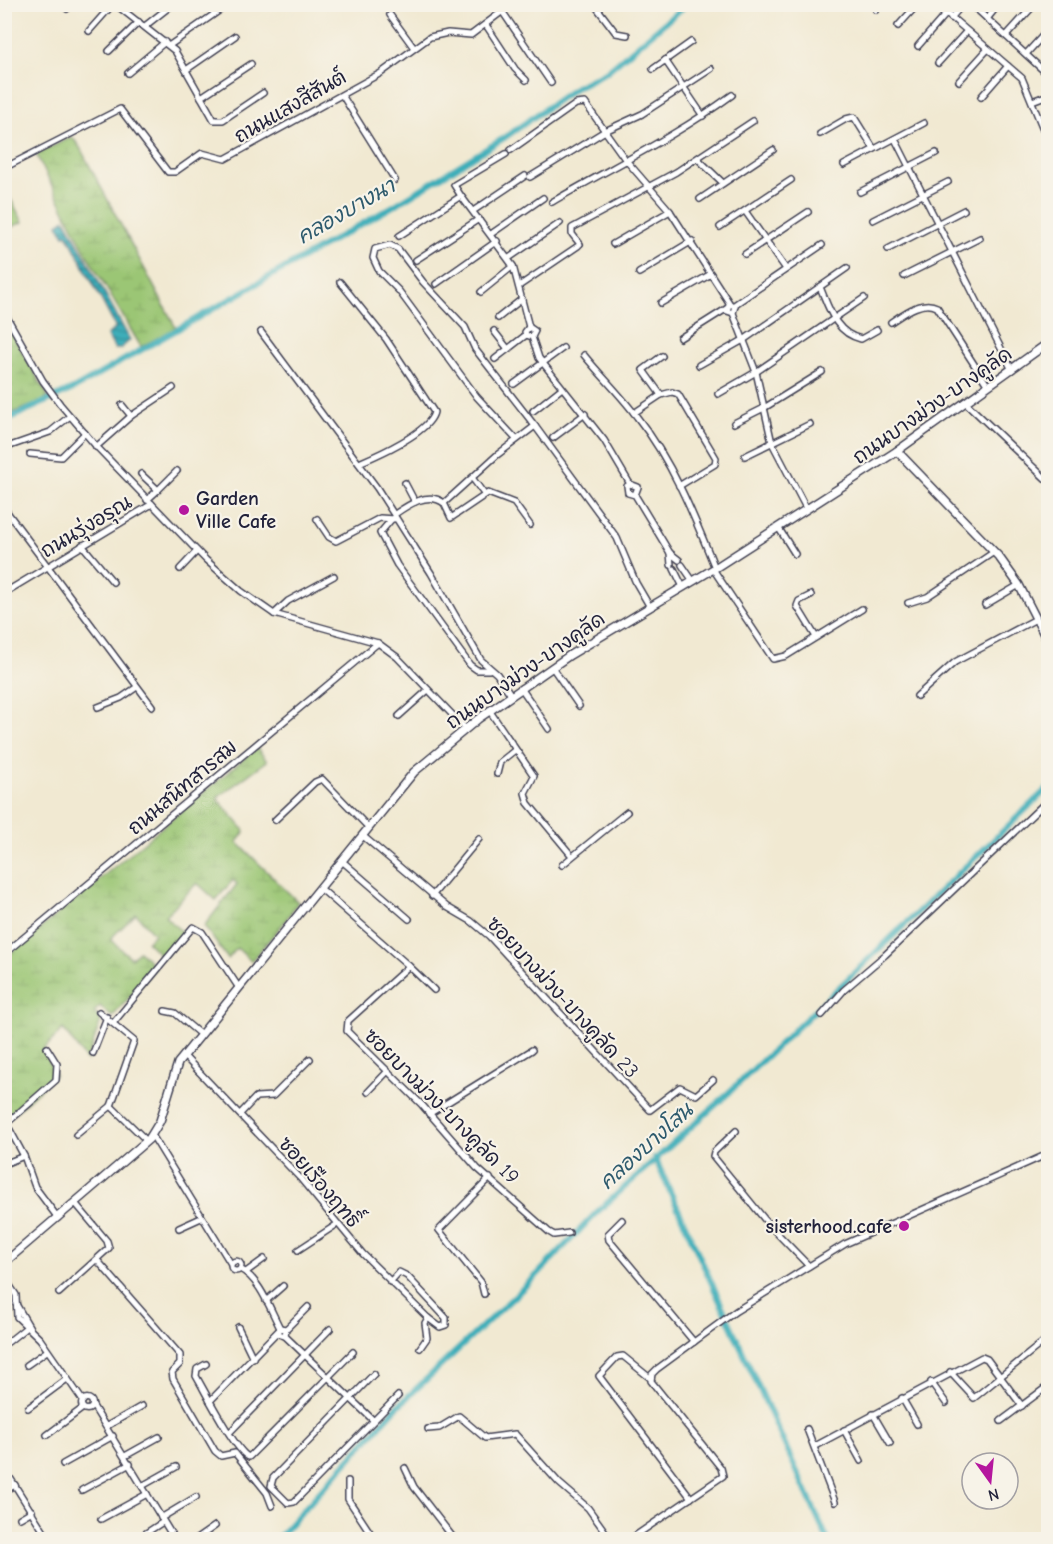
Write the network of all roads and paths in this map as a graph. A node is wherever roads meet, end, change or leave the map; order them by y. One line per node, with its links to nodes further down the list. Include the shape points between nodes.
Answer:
1 (72, 4): 14 (street)
2 (173, 4): 22 (street)
3 (512, 4): 16 (street, ถนนแสงสีสันต์)
4 (594, 4): 27 (street, via 616,33)
5 (881, 4): 15 (street)
6 (918, 4): 23 (street)
7 (936, 4): 18 (street)
8 (963, 4): 18 (street)
9 (971, 4): 19 (street)
10 (999, 4): 19 (street)
11 (1035, 4): 29 (street)
12 (117, 5): 20 (street); 24 (street)
13 (223, 8): 31 (street)
14 (67, 9)
15 (876, 10)
16 (502, 11): 21 (street, ถนนแสงสีสันต์); 48 (street)
17 (390, 15): 33 (street)
18 (949, 16): 26 (street); 32 (street)
19 (987, 19): 29 (street)
20 (139, 22): 22 (street); 35 (street)
21 (486, 25): 33 (street, ถนนแสงสีสันต์, via 471,35 439,35); 46 (street)
22 (145, 26): 31 (street)
23 (898, 26)
24 (88, 30)
25 (1048, 30): 36 (street)
26 (967, 31): 34 (street); 38 (street)
27 (627, 35)
28 (235, 36): 43 (street)
29 (1006, 36): 36 (street)
30 (692, 42): 37 (street)
31 (167, 44): 43 (street); 45 (street)
32 (918, 46)
33 (414, 48): 52 (street, ถนนแสงสีสันต์, via 381,73)
34 (988, 49): 40 (street); 47 (street)
35 (109, 51)
36 (1026, 54): 44 (street)
37 (665, 60): 41 (street); 50 (street)
38 (938, 63)
39 (251, 64): 55 (street)
40 (1008, 66): 56 (street); 57 (street, via 1022,78)
41 (653, 69)
42 (711, 69): 50 (street)
43 (186, 70): 55 (street)
44 (1047, 70): 49 (street)
45 (128, 73)
46 (526, 80)
47 (959, 81)
48 (551, 83)
49 (1048, 84)
50 (683, 88): 58 (street); 61 (street)
51 (263, 93): 55 (street, via 217,122)
52 (342, 94): 72 (street, ถนนแสงสีสันต์, via 230,157 221,160 202,153 171,173 120,109); 73 (street)
53 (732, 95): 58 (street)
54 (1048, 95): 57 (street)
55 (201, 97)
56 (981, 97)
57 (1032, 101): 64 (street)
58 (703, 116): 68 (street, via 666,140)
59 (753, 121): 69 (street)
60 (924, 123): 63 (street)
61 (605, 131): 68 (street); 80 (street, via 583,102 454,185); 85 (street)
62 (820, 134): 65 (street, via 854,117)
63 (895, 139): 65 (street); 71 (street)
64 (1048, 141)
65 (874, 149): 70 (street)
66 (773, 150): 76 (street)
67 (936, 153): 71 (street)
68 (625, 159): 77 (street); 83 (street)
69 (698, 159): 76 (street); 77 (street)
70 (844, 165)
71 (909, 167): 78 (street); 79 (street)
72 (4, 168)
73 (395, 180)
74 (791, 180): 87 (street)
75 (948, 182): 79 (street)
76 (723, 183): 82 (street)
77 (648, 186): 86 (street); 115 (street, via 572,228 579,245)
78 (860, 192)
79 (924, 195): 90 (street); 91 (street)
80 (461, 196): 85 (street); 95 (street)
81 (543, 198): 94 (street)
82 (700, 199)
83 (552, 202)
84 (964, 210): 91 (street)
85 (473, 211): 89 (street)
86 (670, 211): 99 (street); 100 (street)
87 (745, 211): 93 (street); 97 (street)
88 (808, 212): 97 (street)
89 (479, 219): 94 (street); 106 (street)
90 (873, 220)
91 (939, 222): 102 (street); 103 (street)
92 (560, 223): 105 (street)
93 (720, 227)
94 (491, 234): 98 (street)
95 (399, 236)
96 (980, 238): 103 (street)
97 (766, 240): 104 (street); 109 (street)
98 (497, 241): 105 (street); 114 (street)
99 (692, 241): 110 (street); 111 (street)
100 (613, 244)
101 (822, 245): 109 (street)
102 (888, 249)
103 (954, 251): 112 (street); 140 (street)
104 (745, 254)
105 (509, 258): 107 (street)
106 (417, 260)
107 (513, 266): 115 (street); 117 (street)
108 (847, 268): 116 (street)
109 (786, 269): 121 (street)
110 (639, 273)
111 (711, 274): 120 (street); 121 (street)
112 (904, 276)
113 (340, 282): 169 (street, via 386,339 434,412 432,419 398,444)
114 (436, 284)
115 (519, 286): 119 (street)
116 (820, 287): 124 (street); 131 (street)
117 (480, 292)
118 (864, 298): 124 (street)
119 (522, 299): 123 (street); 129 (street, via 529,327 535,331)
120 (661, 303)
121 (730, 306): 130 (street); 131 (street)
122 (4, 312): 155 (street, via 50,391)
123 (498, 318)
124 (834, 319): 126 (street, via 855,338 866,338); 141 (street)
125 (891, 322): 144 (street, via 920,306 937,308)
126 (878, 330)
127 (494, 331): 134 (street)
128 (261, 332): 169 (street)
129 (529, 336): 134 (street); 138 (street)
130 (680, 338)
131 (745, 339): 139 (street); 141 (street)
132 (1048, 343): 140 (street, ถนนบางม่วง-บางคูลัด)
133 (563, 348): 138 (street)
134 (508, 349): 137 (street)
135 (584, 355): 153 (street)
136 (662, 356): 148 (street, via 643,370)
137 (495, 359)
138 (543, 363): 143 (street); 146 (street)
139 (699, 365)
140 (1012, 370): 144 (street, ถนนบางม่วง-บางคูลัด)
141 (756, 372): 147 (street); 151 (street)
142 (822, 372): 151 (street)
143 (514, 384)
144 (988, 386): 149 (street, ถนนบางม่วง-บางคูลัด)
145 (173, 388): 156 (street)
146 (562, 388): 152 (street); 154 (street)
147 (718, 394)
148 (661, 395): 153 (street); 175 (street, via 678,394 716,458 715,464)
149 (966, 403): 166 (street, ถนนบางม่วง-บางคูลัด); 173 (street)
150 (122, 405): 156 (street)
151 (764, 408): 157 (street); 163 (street)
152 (534, 411)
153 (634, 413): 175 (street)
154 (585, 414): 161 (street); 190 (street, via 630,484 626,490 635,495)
155 (70, 416): 160 (street); 164 (street, via 50,432)
156 (131, 416): 165 (street)
157 (734, 423)
158 (810, 424): 163 (street)
159 (535, 426): 162 (street); 162 (street, via 475,348 465,327 398,249 390,245 375,249 373,258 379,271 399,291 477,397); 204 (street, via 617,538)
160 (85, 433): 165 (street); 167 (street, via 61,456)
161 (553, 438)
162 (516, 439): 172 (street)
163 (772, 443): 168 (street); 182 (street)
164 (13, 445)
165 (96, 447): 178 (street)
166 (897, 451): 182 (street, ถนนบางม่วง-บางคูลัด); 189 (street)
167 (30, 454)
168 (745, 456)
169 (359, 463): 183 (street)
170 (177, 471): 176 (street, ถนนรุ่งอรุณ)
171 (141, 474): 176 (street)
172 (473, 478): 177 (street); 180 (street)
173 (1048, 481)
174 (405, 483): 179 (street)
175 (679, 486): 193 (street)
176 (158, 490): 178 (street, ถนนรุ่งอรุณ)
177 (484, 494): 180 (street, via 451,518); 185 (street, via 514,503)
178 (149, 502): 187 (street, ถนนรุ่งอรุณ); 188 (street)
179 (415, 502): 180 (street, via 433,499); 183 (street)
180 (444, 503)
181 (4, 508): 192 (street)
182 (806, 508): 186 (street, ถนนบางม่วง-บางคูลัด)
183 (394, 517): 184 (street, via 380,518 336,541); 212 (street); 212 (street, via 380,533 397,564 470,665 477,670)
184 (317, 519)
185 (530, 525)
186 (778, 527): 191 (street); 193 (street, ถนนบางม่วง-บางคูลัด)
187 (82, 545): 192 (street, ถนนรุ่งอรุณ); 197 (street)
188 (197, 551): 194 (street); 206 (street, via 241,591)
189 (994, 552): 198 (street); 202 (street, via 927,597)
190 (670, 553): 196 (street); 199 (street)
191 (795, 554)
192 (47, 567): 200 (street, ถนนรุ่งอรุณ); 213 (street)
193 (714, 568): 196 (street, ถนนบางม่วง-บางคูลัด); 208 (street, via 773,658 786,656)
194 (180, 569)
195 (334, 576): 206 (street, via 288,601)
196 (693, 581): 199 (street, ถนนบางม่วง-บางคูลัด)
197 (113, 582)
198 (1019, 585): 203 (street); 207 (street)
199 (683, 586): 204 (street, ถนนบางม่วง-บางคูลัด)
200 (4, 593)
201 (811, 595): 208 (street, via 797,606)
202 (908, 603)
203 (986, 605)
204 (650, 607): 211 (street, ถนนบางม่วง-บางคูลัด)
205 (862, 609): 208 (street)
206 (274, 614): 210 (street)
207 (1036, 619): 209 (street); 217 (street, via 950,665)
208 (816, 637)
209 (1048, 642)
210 (378, 643): 215 (street); 239 (street, ถนนสนิทสารสม)
211 (552, 667): 214 (street, ถนนบางม่วง-บางคูลัด); 219 (street)
212 (489, 670): 216 (street, via 497,674)
213 (137, 687): 218 (street); 220 (street)
214 (521, 688): 216 (street, ถนนบางม่วง-บางคูลัด); 224 (street)
215 (428, 690): 222 (street); 223 (street)
216 (511, 695): 221 (street, ถนนบางม่วง-บางคูลัด)
217 (917, 696)
218 (152, 706)
219 (579, 706)
220 (98, 707)
221 (489, 710): 223 (street, ถนนบางม่วง-บางคูลัด); 225 (street)
222 (399, 716)
223 (466, 729): 230 (street, ถนนบางม่วง-บางคูลัด, via 414,772)
224 (549, 729)
225 (515, 750): 226 (street, via 500,762); 233 (street, via 534,778 525,793 528,803)
226 (498, 774)
227 (1048, 800): 245 (street)
228 (627, 812): 233 (street)
229 (274, 820): 230 (street, via 322,779)
230 (369, 828): 231 (street, ถนนบางม่วง-บางคูลัด)
231 (363, 836): 234 (street, ถนนบางม่วง-บางคูลัด); 237 (street, ซอยบางม่วง-บางคูลัด 23)
232 (479, 839): 237 (street)
233 (572, 856): 235 (street)
234 (342, 861): 236 (street, ถนนบางม่วง-บางคูลัด); 238 (street)
235 (562, 865)
236 (320, 888): 240 (street); 241 (street, ถนนบางม่วง-บางคูลัด)
237 (432, 896): 255 (street, ซอยบางม่วง-บางคูลัด 23, via 489,936 650,1110 680,1087 696,1095)
238 (409, 919)
239 (4, 954)
240 (409, 966): 242 (street); 254 (street, ซอยบางม่วง-บางคูลัด 19, via 346,1024 347,1031)
241 (239, 988): 247 (street, via 202,932 193,927); 248 (street, ถนนบางม่วง-บางคูลัด)
242 (434, 990)
243 (165, 1011): 248 (street, via 175,1013)
244 (99, 1012): 246 (street)
245 (822, 1015)
246 (107, 1017): 247 (street); 251 (street)
247 (114, 1022): 257 (street, via 134,1041 134,1046)
248 (201, 1035): 252 (street, ถนนบางม่วง-บางคูลัด)
249 (47, 1048): 260 (street, via 57,1064 56,1080)
250 (532, 1050): 259 (street)
251 (93, 1053)
252 (184, 1056): 258 (street, ซอยเรืองฤทธิ์); 263 (street, ถนนบางม่วง-บางคูลัด, via 178,1063 160,1121)
253 (310, 1059): 258 (street, via 273,1096 256,1097)
254 (387, 1071): 256 (street); 259 (street, ซอยบางม่วง-บางคูลัด 19)
255 (713, 1080)
256 (368, 1092)
257 (111, 1106): 262 (street); 263 (street)
258 (240, 1114): 272 (street, ซอยเรืองฤทธิ์, via 300,1178)
259 (429, 1114): 267 (street, ซอยบางม่วง-บางคูลัด 19)
260 (6, 1121): 265 (street)
261 (736, 1131): 279 (street, via 714,1156 770,1226)
262 (76, 1135)
263 (149, 1138): 268 (street, ถนนบางม่วง-บางคูลัด); 270 (street)
264 (1048, 1154): 279 (street, via 845,1244)
265 (24, 1156): 266 (street); 269 (street, via 35,1187)
266 (4, 1164)
267 (490, 1178): 274 (street, ซอยบางม่วง-บางคูลัด 19, via 549,1232); 285 (street, via 440,1230 481,1282)
268 (76, 1204): 269 (street, ถนนบางม่วง-บางคูลัด); 277 (street, via 109,1245)
269 (58, 1218): 278 (street, ถนนบางม่วง-บางคูลัด)
270 (201, 1218): 273 (street); 280 (street, via 231,1264 237,1261)
271 (622, 1220): 294 (street, via 608,1234 609,1240)
272 (336, 1225): 275 (street); 282 (street, ซอยเรืองฤทธิ์)
273 (178, 1228)
274 (569, 1233)
275 (298, 1250)
276 (264, 1259): 280 (street)
277 (97, 1260): 284 (street); 352 (street, via 180,1355 173,1379 215,1451 222,1456 235,1453 267,1492)
278 (4, 1263)
279 (809, 1266): 294 (street)
280 (243, 1270): 286 (street)
281 (4, 1277): 289 (street, via 16,1296 17,1317)
282 (390, 1282): 288 (street, ซอยเรืองฤทธิ์); 288 (street, ซอยเรืองฤทธิ์, via 399,1272 407,1276 446,1318 446,1325 437,1326)
283 (283, 1286): 286 (street)
284 (59, 1293)
285 (484, 1294)
286 (266, 1301): 292 (street)
287 (308, 1307): 292 (street)
288 (428, 1318): 296 (street, via 427,1338)
289 (29, 1327): 295 (street); 297 (street)
290 (238, 1327): 300 (street)
291 (330, 1329): 299 (street)
292 (282, 1331): 299 (street); 300 (street)
293 (1048, 1338): 306 (street)
294 (694, 1341): 307 (street)
295 (8, 1342)
296 (420, 1348)
297 (47, 1351): 302 (street); 308 (street)
298 (352, 1352): 305 (street)
299 (305, 1355): 305 (street); 330 (street)
300 (253, 1358): 315 (street)
301 (206, 1364): 315 (street, via 196,1374)
302 (27, 1365)
303 (950, 1372): 306 (street, via 982,1357); 306 (street, via 974,1398); 309 (street)
304 (374, 1374): 313 (street)
305 (328, 1376): 313 (street); 330 (street, via 251,1456 244,1455)
306 (1000, 1377): 318 (street)
307 (650, 1378): 350 (street, via 723,1471 722,1479); 350 (street, via 623,1356 616,1357 599,1376)
308 (67, 1379): 314 (street); 320 (street)
309 (931, 1382): 312 (street); 316 (street)
310 (1048, 1386): 318 (street)
311 (398, 1396): 323 (street)
312 (902, 1398): 322 (street); 325 (street)
313 (350, 1399): 323 (street); 323 (street, via 273,1478 271,1485 279,1497 294,1502)
314 (83, 1401): 319 (street, via 90,1399); 321 (street)
315 (210, 1401): 330 (street)
316 (946, 1403)
317 (142, 1406): 326 (street)
318 (1022, 1406): 324 (street)
319 (93, 1407): 321 (street); 326 (street)
320 (28, 1408)
321 (83, 1408): 331 (street)
322 (873, 1414): 329 (street); 334 (street)
323 (373, 1420)
324 (1001, 1421)
325 (917, 1424)
326 (107, 1426): 332 (street)
327 (807, 1428): 335 (street)
328 (428, 1429): 364 (street, via 439,1428 459,1416 485,1438 515,1434 588,1508)
329 (844, 1430): 335 (street); 337 (street)
330 (229, 1433)
331 (47, 1435)
332 (113, 1436): 336 (street); 338 (street)
333 (159, 1437): 336 (street)
334 (890, 1443)
335 (815, 1446): 351 (street)
336 (125, 1456): 339 (street)
337 (861, 1461)
338 (63, 1464)
339 (130, 1464): 345 (street); 346 (street)
340 (176, 1467): 345 (street)
341 (4, 1468): 344 (street)
342 (405, 1468): 363 (street, via 414,1487)
343 (348, 1481): 362 (street, via 348,1499)
344 (15, 1485): 347 (street); 353 (street)
345 (142, 1486): 348 (street)
346 (82, 1490)
347 (4, 1491)
348 (147, 1494): 355 (street); 356 (street)
349 (196, 1497): 356 (street)
350 (691, 1498): 365 (street)
351 (835, 1502)
352 (272, 1506)
353 (32, 1511): 354 (street); 358 (street)
354 (20, 1518)
355 (102, 1519)
356 (162, 1520): 359 (street); 360 (street)
357 (215, 1526): 361 (street)
358 (47, 1539)
359 (135, 1539)
360 (175, 1539)
361 (195, 1539)
362 (375, 1539)
363 (455, 1539)
364 (611, 1539)
365 (629, 1539)

